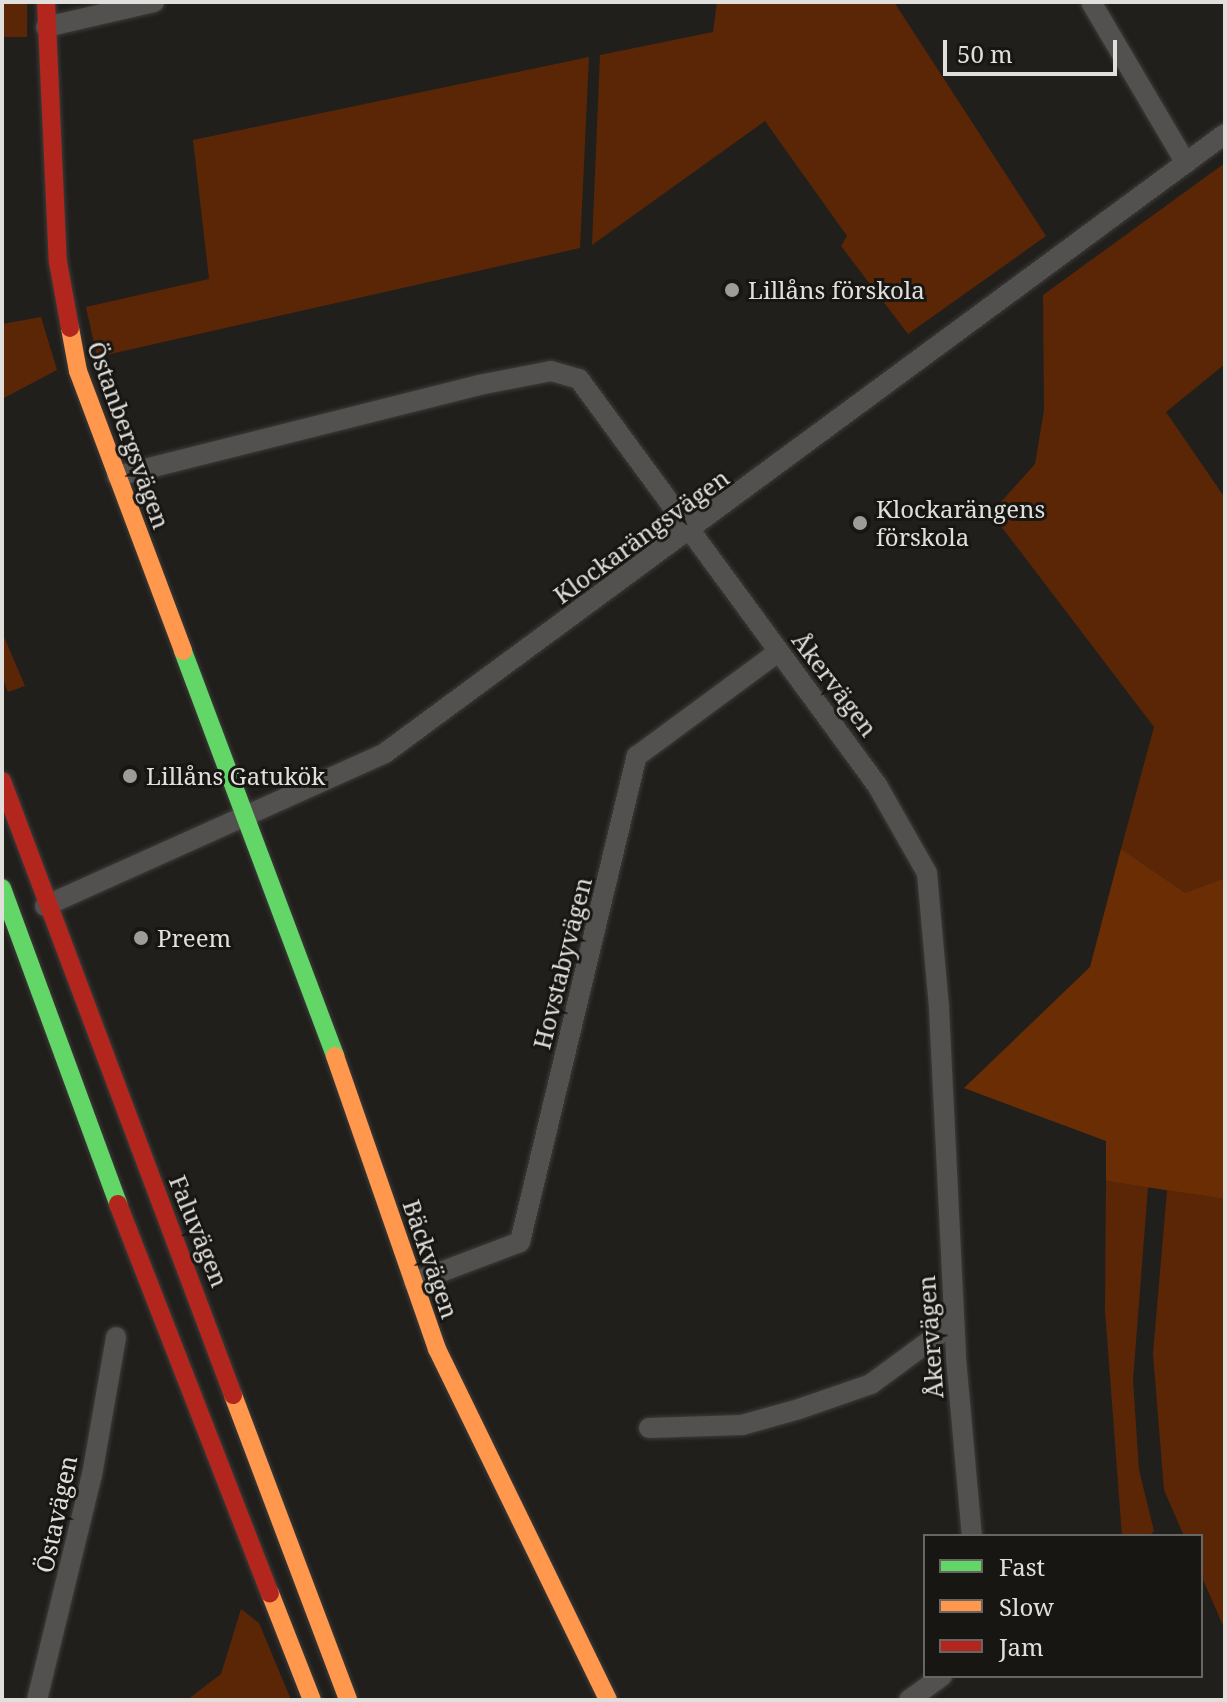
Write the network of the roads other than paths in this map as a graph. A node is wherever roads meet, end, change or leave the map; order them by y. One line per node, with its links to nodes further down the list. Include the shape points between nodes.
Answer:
1 (46, 2): 4 (main road, Östanbergsvägen)
2 (154, 2): 4 (street)
3 (1091, 2): 6 (street)
4 (46, 27): 7 (main road, Östanbergsvägen, via 58,262 69,340)
5 (1225, 134): 6 (street, Klockarängsvägen)
6 (1186, 163): 8 (street, Klockarängsvägen)
7 (117, 476): 8 (street, Åkervägen, via 551,371 579,379); 11 (main road, Östanbergsvägen)
8 (690, 533): 9 (street, Åkervägen); 11 (street, Klockarängsvägen, via 385,753)
9 (778, 652): 15 (street, Hovstabyvägen, via 637,756 520,1242); 16 (street, Åkervägen, via 877,785 927,873)
10 (2, 781): 13 (main road, Faluvägen)
11 (245, 819): 13 (street, Klockarängsvägen); 15 (main road, Bäckvägen)
12 (2, 888): 14 (main road)
13 (45, 906): 14 (main road); 23 (main road, Faluvägen, via 182,1249)
14 (7, 918): 22 (main road)
15 (414, 1282): 24 (main road, Bäckvägen, via 474,1427)
16 (954, 1323): 18 (street, via 871,1384 799,1409 742,1425); 19 (street, Åkervägen)
17 (116, 1337): 21 (street, Östavägen, via 92,1475)
18 (649, 1428)
19 (972, 1534)
20 (939, 1678): 25 (street)
21 (37, 1700)
22 (312, 1700)
23 (348, 1700)
24 (608, 1700)
25 (909, 1700)

